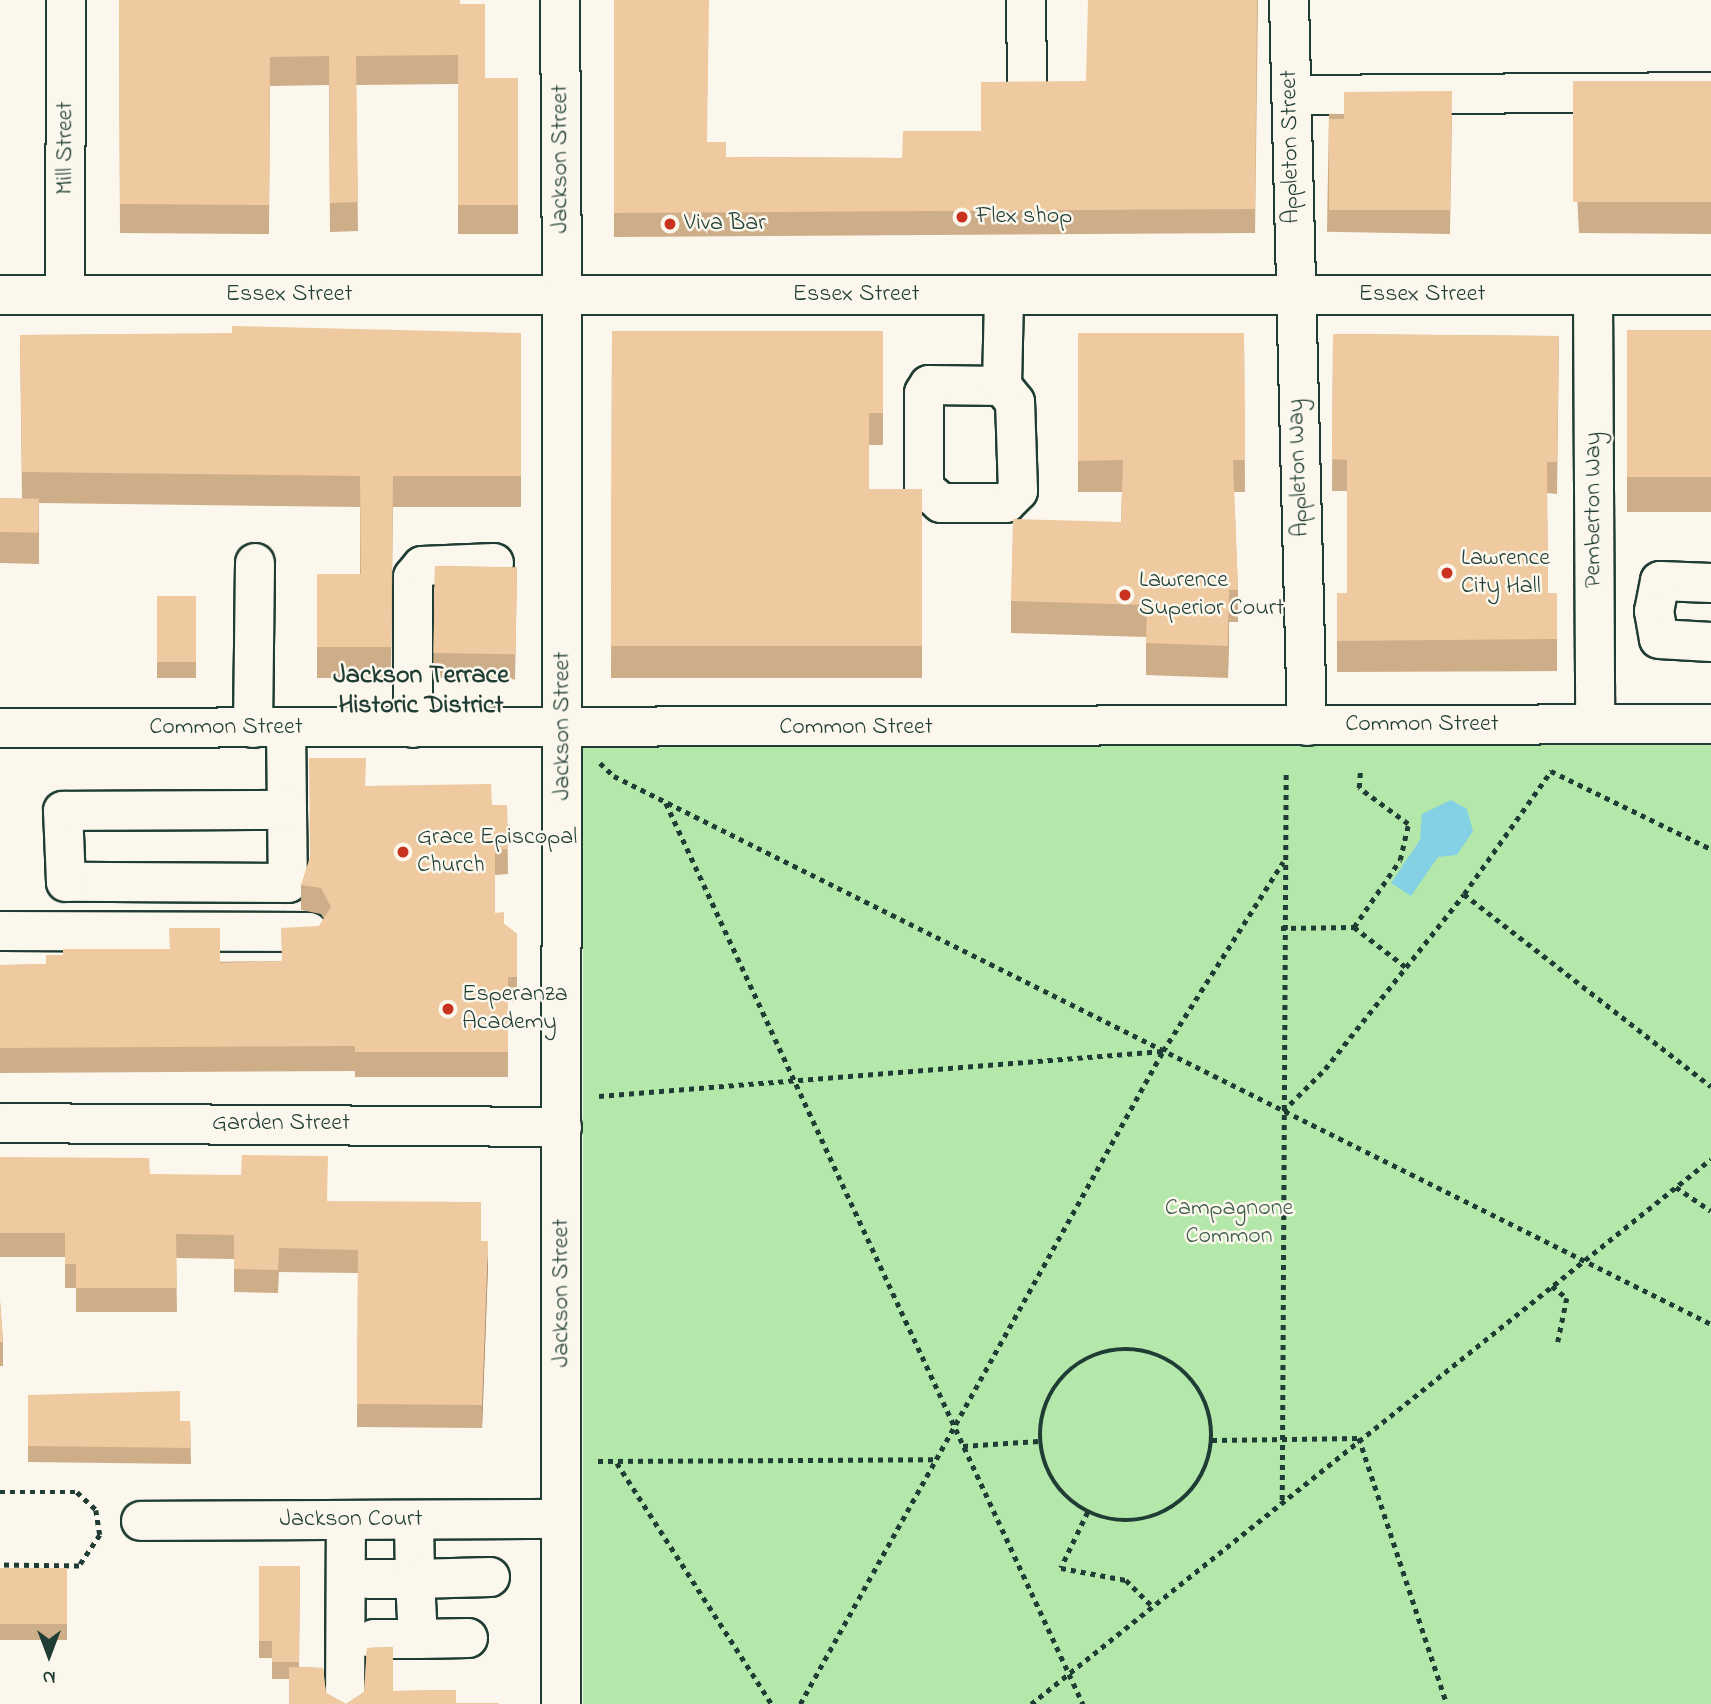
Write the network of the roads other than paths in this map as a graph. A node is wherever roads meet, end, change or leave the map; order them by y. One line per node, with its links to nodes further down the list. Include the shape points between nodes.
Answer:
1 (66, 0): 9 (main road, Mill Street)
2 (560, 0): 10 (main road, Jackson Street)
3 (1026, 0): 5 (main road)
4 (1289, 0): 7 (main road, Appleton Street)
5 (1027, 88)
6 (1711, 93): 7 (main road)
7 (1291, 95): 12 (main road, Appleton Street)
8 (0, 295): 9 (main road, Essex Street)
9 (65, 295): 10 (main road, Essex Street)
10 (562, 295): 11 (main road, Essex Street); 26 (main road, Jackson Street)
11 (1004, 295): 12 (main road, Essex Street); 15 (main road)
12 (1294, 295): 13 (main road, Essex Street); 22 (main road, Appleton Way)
13 (1593, 295): 14 (main road, Essex Street); 20 (main road, Pemberton Way)
14 (1711, 295)
15 (1002, 386)
16 (255, 563): 24 (main road)
17 (494, 563): 25 (main road, via 422,566 413,577)
18 (1711, 583): 19 (main road, via 1660,581 1654,611 1659,639)
19 (1711, 642)
20 (1595, 724): 21 (main road, Common Street); 22 (main road, Common Street)
21 (1711, 724)
22 (1307, 726): 26 (main road, Common Street)
23 (0, 728): 24 (main road, Common Street)
24 (270, 728): 25 (main road, Common Street); 27 (main road)
25 (413, 728): 26 (main road, Common Street)
26 (563, 728): 31 (main road, Jackson Street)
27 (287, 810): 27 (main road, via 63,811 65,882 288,883)
28 (0, 930): 29 (main road)
29 (309, 932)
30 (0, 1123): 31 (main road, Garden Street)
31 (562, 1127): 32 (main road, Jackson Street)
32 (561, 1519): 34 (main road, Jackson Court); 43 (main road, Jackson Street)
33 (346, 1520): 34 (main road, Jackson Court); 35 (main road, Jackson Court); 42 (main road)
34 (414, 1520): 38 (main road)
35 (141, 1521)
36 (491, 1577): 38 (main road)
37 (368, 1578): 38 (main road)
38 (415, 1578): 41 (main road)
39 (468, 1638): 41 (main road)
40 (374, 1639): 41 (main road)
41 (418, 1639)
42 (345, 1704)
43 (561, 1704)

